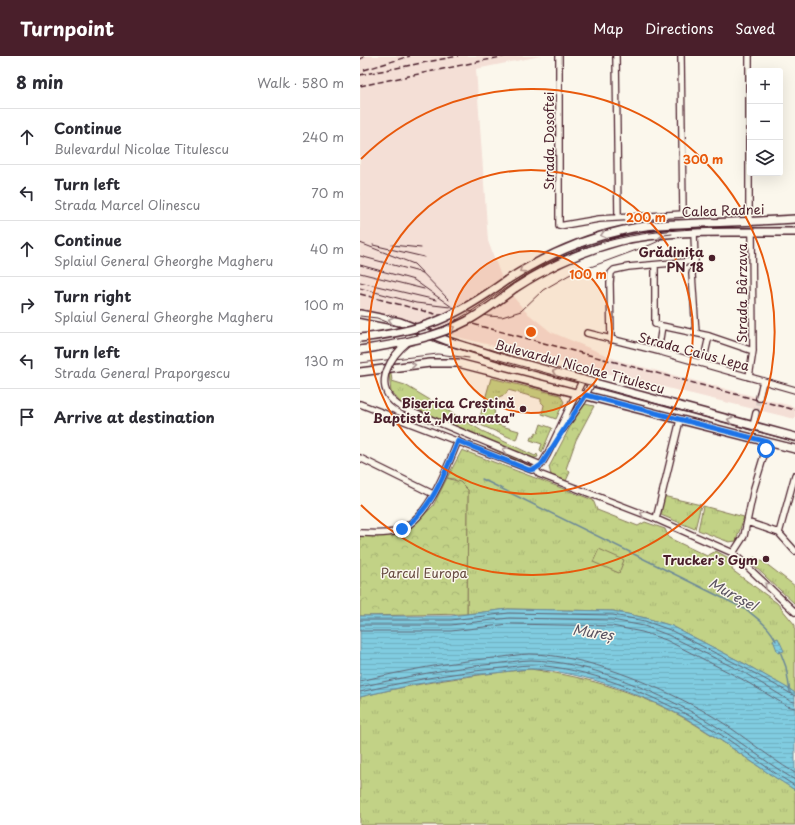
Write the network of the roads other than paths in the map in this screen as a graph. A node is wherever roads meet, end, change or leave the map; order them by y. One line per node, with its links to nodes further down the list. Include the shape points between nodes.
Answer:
1 (559, 56): 5 (street, Strada Dosoftei, via 559,226)
2 (616, 56): 5 (street)
3 (681, 56): 5 (street, via 683,214)
4 (749, 56): 7 (street)
5 (618, 218)
6 (795, 220): 7 (main road, Calea Radnei)
7 (750, 221): 18 (main road, Calea Radnei, one-way to 18, bridge, via 661,224 625,230 577,243 539,260 468,306 429,325 390,335)
8 (795, 232): 10 (main road, Calea Radnei)
9 (694, 233): 10 (main road, Calea Radnei); 11 (street); 20 (main road, Calea Radnei, one-way to 9, bridge, via 464,323 543,271 584,252 621,241)
10 (752, 233): 23 (street, Strada Bârzava)
11 (695, 261): 12 (street); 16 (street, via 692,274)
12 (656, 265): 14 (street, via 655,324); 19 (street, via 619,268 611,273)
13 (360, 314): 27 (main road, Bulevardul Nicolae Titulescu, one-way to 13, via 484,352 400,322)
14 (662, 327): 16 (street); 22 (street)
15 (587, 333): 19 (street, Strada Caius Lepa)
16 (696, 333): 17 (street)
17 (709, 336): 23 (street); 24 (street)
18 (360, 338)
19 (611, 340): 22 (street, Strada Caius Lepa)
20 (408, 342): 21 (main road, Calea Radnei, bridge); 44 (street, one-way to 20, bridge, via 399,406 392,400 386,387 385,374 394,355)
21 (360, 350)
22 (658, 351): 24 (street, Strada Caius Lepa)
23 (753, 351): 26 (street, Strada Bârzava)
24 (703, 363): 26 (street, Strada Caius Lepa)
25 (360, 372): 31 (main road, Bulevardul Nicolae Titulescu, one-way to 31, via 430,363 458,363)
26 (748, 377): 29 (street, Strada Caius Lepa)
27 (583, 379): 28 (main road, Bulevardul Nicolae Titulescu); 31 (street)
28 (592, 382): 32 (street); 37 (main road, Bulevardul Nicolae Titulescu, one-way to 28)
29 (762, 382): 30 (street, Strada Caius Lepa); 33 (street)
30 (795, 390)
31 (577, 393): 32 (main road, Bulevardul Nicolae Titulescu); 39 (street)
32 (586, 395): 36 (main road, Bulevardul Nicolae Titulescu); 39 (street)
33 (759, 398)
34 (360, 404): 40 (street)
35 (756, 413): 37 (street)
36 (680, 420): 41 (main road, Bulevardul Nicolae Titulescu); 48 (street)
37 (752, 426): 38 (main road, Bulevardul Nicolae Titulescu)
38 (795, 437)
39 (556, 440): 44 (street)
40 (458, 441): 45 (street, via 529,470); 47 (street)
41 (768, 442): 42 (main road, Bulevardul Nicolae Titulescu); 49 (street)
42 (795, 449)
43 (360, 458): 47 (street)
44 (541, 465): 45 (street)
45 (535, 469): 48 (street, one-way to 45, via 539,474)
46 (795, 475): 51 (street)
47 (433, 494): 50 (street, via 423,512 402,529 395,532)
48 (656, 519): 53 (street)
49 (747, 522): 51 (street); 53 (street, via 741,542)
50 (360, 533)
51 (779, 533): 52 (street)
52 (795, 551)
53 (733, 554): 54 (street, one-way to 53)
54 (795, 612)

